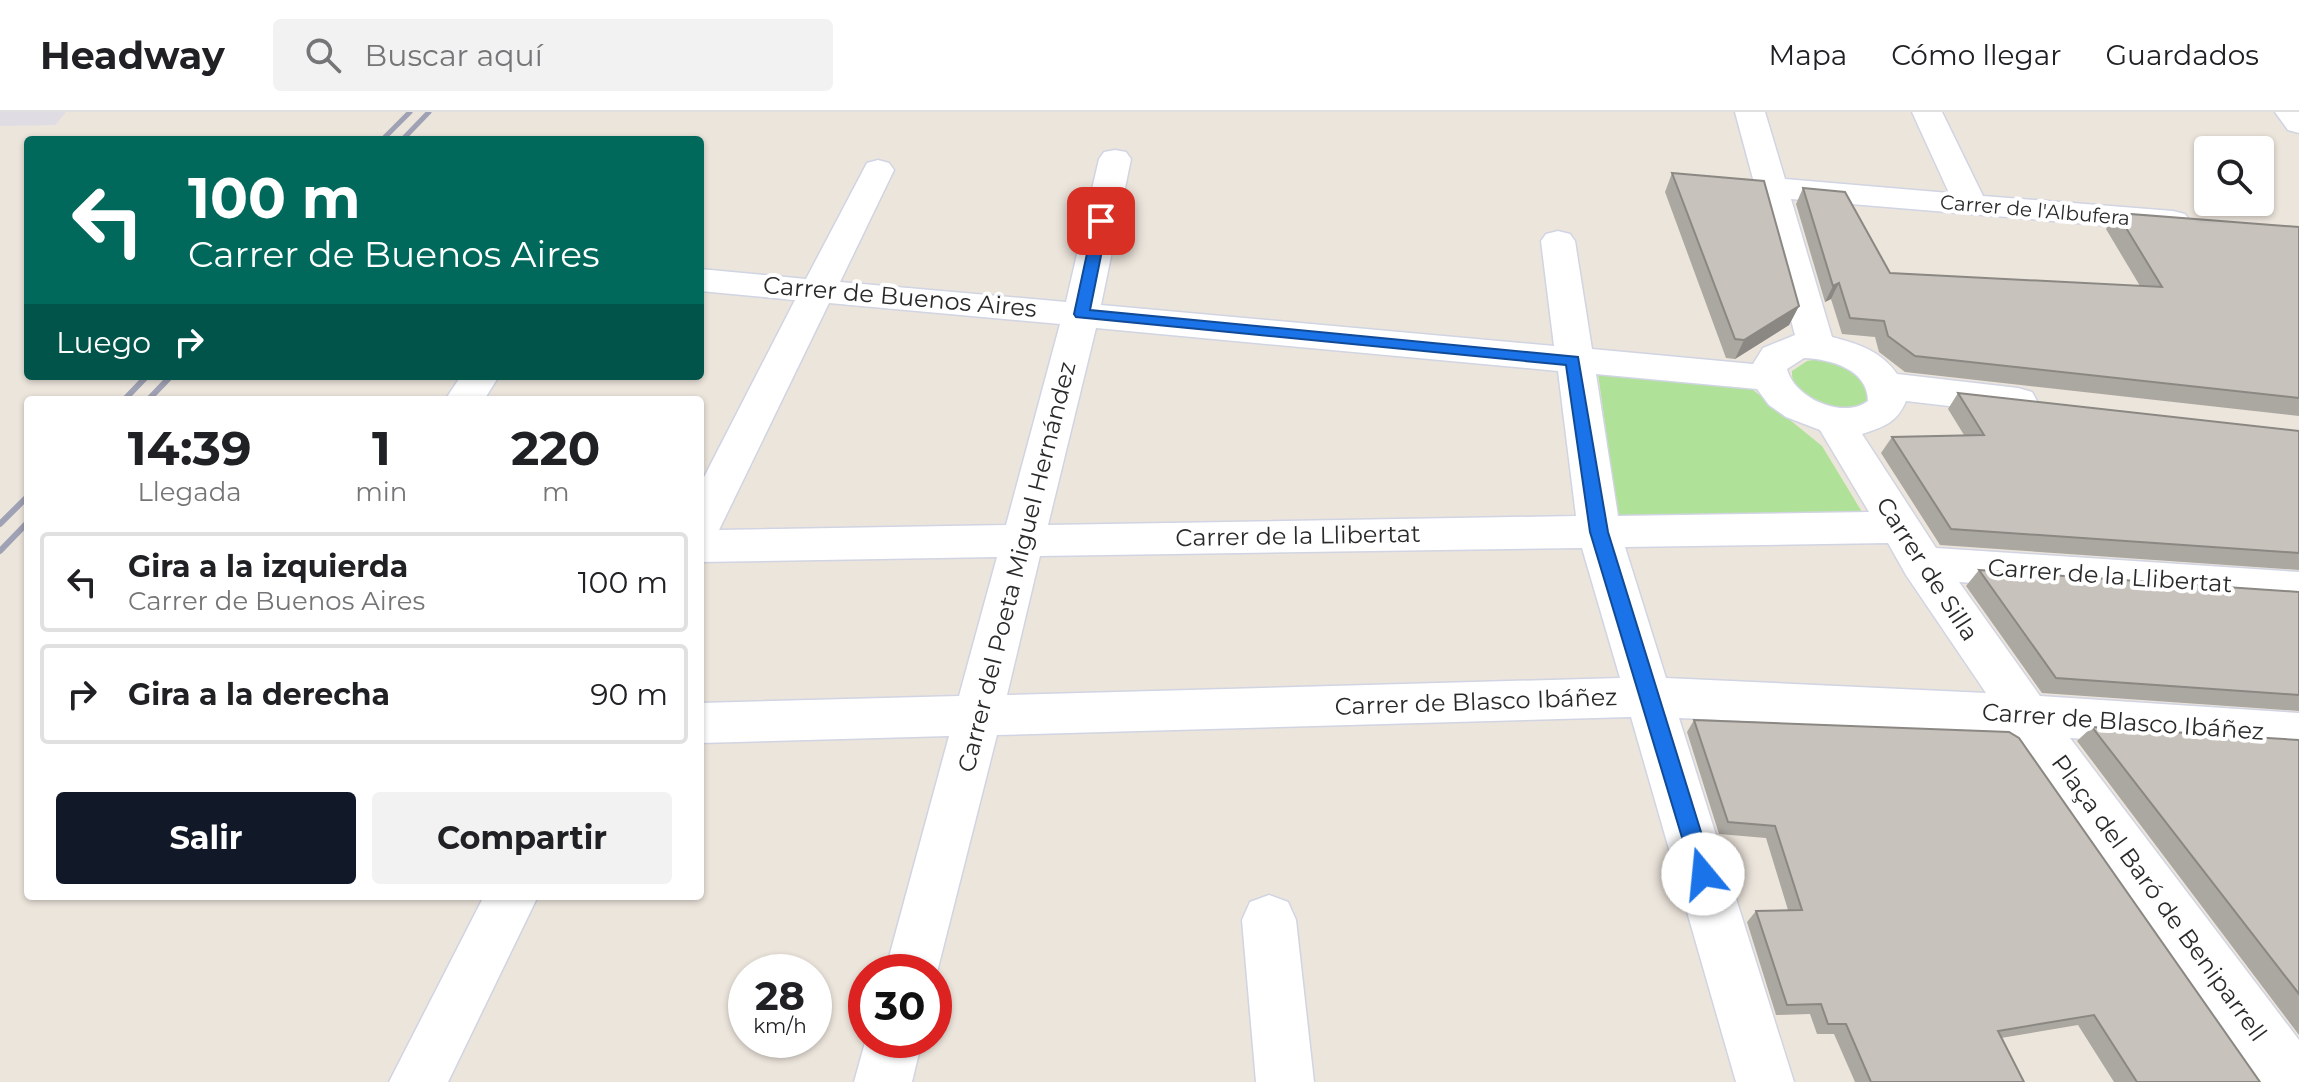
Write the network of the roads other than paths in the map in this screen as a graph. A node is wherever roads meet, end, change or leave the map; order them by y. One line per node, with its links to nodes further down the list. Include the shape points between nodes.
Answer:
1 (1750, 112): 7 (street)
2 (1927, 112): 8 (street)
3 (2290, 112): 4 (street)
4 (2299, 124)
5 (1115, 159): 13 (street, Carrer del Poeta Miguel Hernández)
6 (878, 170): 12 (street)
7 (1772, 188): 8 (street, Carrer de l'Albufera); 14 (street)
8 (1971, 204): 9 (street, Carrer de l'Albufera)
9 (2205, 224)
10 (1558, 241): 15 (street)
11 (704, 280): 12 (street, Carrer de Buenos Aires)
12 (821, 290): 13 (street, Carrer de Buenos Aires); 20 (street)
13 (1081, 314): 15 (street, Carrer de Buenos Aires); 23 (street, Carrer del Poeta Miguel Hernández)
14 (1816, 346): 16 (street, via 1784,351 1774,358); 17 (street, via 1867,364)
15 (1573, 361): 16 (street, Carrer de Buenos Aires); 22 (street)
16 (1769, 378): 19 (street, via 1774,389 1799,409)
17 (1887, 386): 18 (street); 19 (street, via 1889,399 1871,418)
18 (2045, 404)
19 (1834, 421): 21 (street, Carrer de Silla)
20 (704, 518)
21 (1897, 527): 22 (street, Carrer de la Llibertat); 25 (street, Carrer de Silla)
22 (1599, 532): 23 (street, Carrer de la Llibertat); 27 (street)
23 (1024, 540): 24 (street, Carrer de la Llibertat); 29 (street, Carrer del Poeta Miguel Hernández)
24 (704, 546)
25 (1921, 563): 26 (street, Carrer de la Llibertat); 28 (street, Carrer de Silla)
26 (2299, 589)
27 (1651, 697): 28 (street, Carrer de Blasco Ibáñez); 29 (street, Carrer de Blasco Ibáñez); 39 (street)
28 (2024, 715): 31 (street, Carrer de Blasco Ibáñez); 40 (street, Plaça del Baró de Beniparrell)
29 (979, 717): 30 (street, Carrer de Blasco Ibáñez); 34 (street, Carrer del Poeta Miguel Hernández)
30 (704, 723)
31 (2299, 733)
32 (510, 900): 36 (street)
33 (1269, 920): 38 (street)
34 (917, 954)
35 (889, 1058): 37 (street)
36 (418, 1082)
37 (883, 1082)
38 (1285, 1082)
39 (1765, 1082)
40 (2295, 1082)

